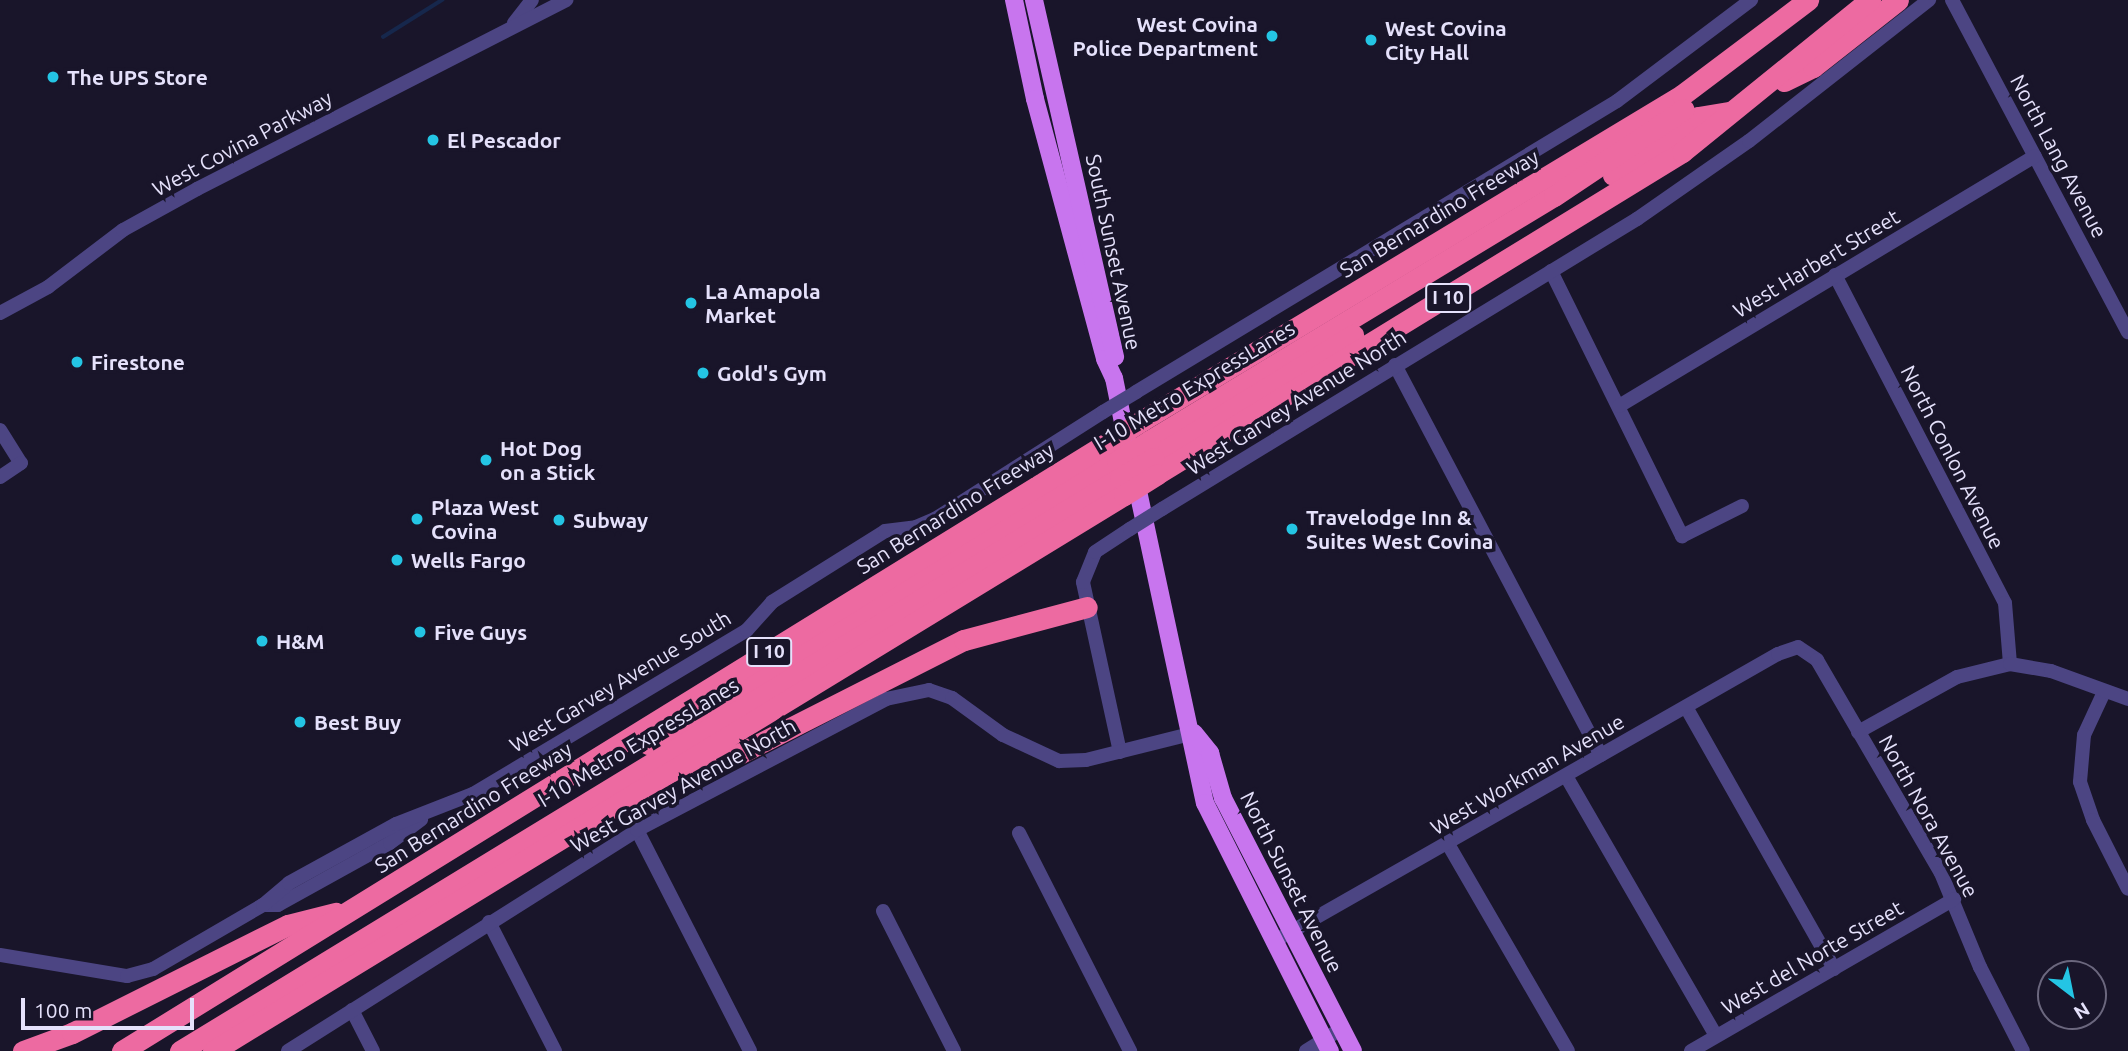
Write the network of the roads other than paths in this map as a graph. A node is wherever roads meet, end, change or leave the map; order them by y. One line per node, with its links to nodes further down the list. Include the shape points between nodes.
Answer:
1 (532, 0): 12 (street, West Covina Parkway)
2 (566, 0): 12 (street, West Covina Parkway)
3 (1014, 0): 22 (main road, South Sunset Avenue, via 1064,209)
4 (1034, 0): 22 (main road, South Sunset Avenue, via 1115,356)
5 (1751, 0): 51 (street, West Garvey Avenue South, bridge, via 1617,101 1103,412 936,519 886,531 772,603 744,632 301,893 278,905 263,905 153,969 127,976)
6 (1798, 0): 13 (highway)
7 (1808, 0): 13 (highway, San Bernardino Freeway / I 10)
8 (1870, 0): 15 (highway, San Bernardino Freeway / I 10)
9 (1898, 0): 15 (highway, via 1813,67)
10 (1929, 0): 17 (street, West Garvey Avenue North, via 1718,164)
11 (1952, 0): 16 (street, North Lang Avenue)
12 (513, 24): 19 (street, West Covina Parkway, via 123,230 48,287)
13 (1756, 41): 14 (highway, San Bernardino Freeway / I 10)
14 (1714, 72): 25 (highway, I-10 Metro ExpressLanes, via 1691,104); 26 (highway, San Bernardino Freeway / I 10, bridge, via 1143,420)
15 (1757, 93): 25 (highway, San Bernardino Freeway / I 10, via 1682,152 1537,244)
16 (2035, 156): 18 (street, West Harbert Street); 20 (street, North Lang Avenue)
17 (1551, 271): 21 (street, West Garvey Avenue North); 23 (street)
18 (1836, 275): 23 (street, West Harbert Street); 31 (street, North Conlon Avenue, via 2005,603)
19 (0, 313)
20 (2128, 332)
21 (1395, 365): 29 (street, West Garvey Avenue North, bridge, via 1130,529 1088,560 1083,582); 38 (street)
22 (1114, 378): 26 (main road, North Sunset Avenue)
23 (1619, 406): 28 (street, via 1682,536)
24 (0, 430): 27 (street, via 21,463)
25 (1153, 458): 26 (highway, San Bernardino Freeway / I 10, bridge); 26 (highway, I-10 Metro ExpressLanes, bridge)
26 (1120, 465): 36 (main road, North Sunset Avenue); 39 (highway, San Bernardino Freeway / I 10); 46 (highway, San Bernardino Freeway / I 10); 60 (highway, I-10 Metro ExpressLanes); 61 (highway, I-10 Metro ExpressLanes)
27 (0, 477)
28 (1742, 506)
29 (1087, 607): 37 (street, West Garvey Avenue North); 39 (highway, via 964,640 739,754)
30 (1803, 648): 34 (street, West Workman Avenue, via 1778,654); 35 (street, North Nora Avenue, via 1817,660)
31 (2010, 664): 32 (street, via 2051,671); 35 (street, via 1957,677)
32 (2104, 692): 33 (street); 44 (street, via 2084,735 2080,782 2093,820)
33 (2128, 699)
34 (1686, 707): 38 (street, West Workman Avenue); 52 (street)
35 (1858, 732): 45 (street, North Nora Avenue)
36 (1194, 733): 37 (street, West Garvey Avenue North); 49 (main road, North Sunset Avenue, via 1210,753 1223,798); 50 (main road, North Sunset Avenue, via 1192,755 1205,803)
37 (1120, 752): 41 (street, West Garvey Avenue North, via 1059,761 1003,735 952,698 929,690 911,692 886,699)
38 (1601, 755): 40 (street, West Workman Avenue)
39 (675, 768): 53 (highway, San Bernardino Freeway / I 10)
40 (1566, 776): 43 (street, West Workman Avenue); 56 (street)
41 (637, 830): 48 (street, West Garvey Avenue North); 67 (street)
42 (1018, 833): 69 (street)
43 (1448, 844): 49 (street, West Workman Avenue); 72 (street)
44 (2128, 889)
45 (1954, 899): 52 (street, West del Norte Street); 74 (street, North Nora Avenue, via 1980,967)
46 (357, 907): 58 (highway, via 288,925 64,1037); 59 (highway, San Bernardino Freeway / I 10)
47 (883, 911): 68 (street)
48 (489, 922): 54 (street, West Garvey Avenue North); 66 (street)
49 (1292, 933): 50 (street, West Workman Avenue); 55 (main road, North Sunset Avenue)
50 (1273, 942): 57 (main road, North Sunset Avenue)
51 (0, 955)
52 (1834, 968): 56 (street, West del Norte Street)
53 (317, 986): 62 (highway, San Bernardino Freeway / I 10); 63 (highway)
54 (352, 1010): 64 (street, West Garvey Avenue North); 65 (street)
55 (1341, 1029): 57 (street); 71 (main road, North Sunset Avenue)
56 (1716, 1036): 73 (street, West del Norte Street)
57 (1327, 1045): 70 (street)
58 (23, 1051)
59 (122, 1051)
60 (146, 1051)
61 (180, 1051)
62 (213, 1051)
63 (236, 1051)
64 (288, 1051)
65 (373, 1051)
66 (555, 1051)
67 (750, 1051)
68 (954, 1051)
69 (1130, 1051)
70 (1306, 1051)
71 (1353, 1051)
72 (1568, 1051)
73 (1690, 1051)
74 (2023, 1051)

